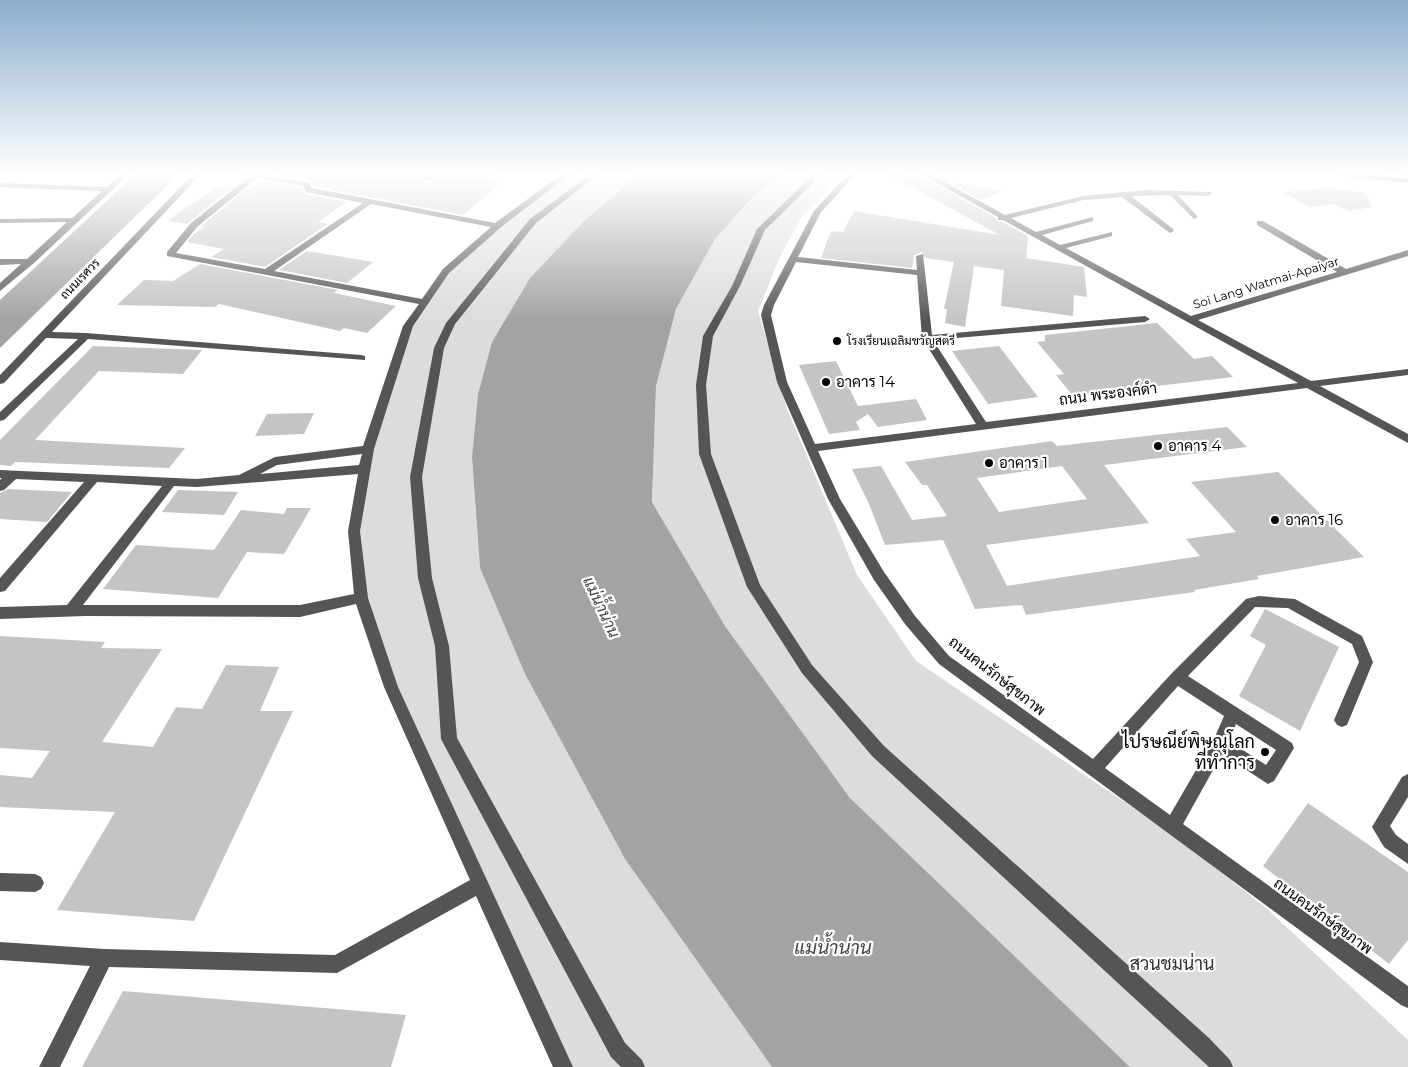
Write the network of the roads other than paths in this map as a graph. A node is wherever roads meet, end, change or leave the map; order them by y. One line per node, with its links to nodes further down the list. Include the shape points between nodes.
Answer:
1 (71, 223): 22 (street)
2 (151, 223): 31 (street, ถนนเรศวร)
3 (197, 223): 24 (street, via 170,254)
4 (338, 223): 24 (street)
5 (479, 223): 14 (street)
6 (501, 223): 14 (street)
7 (532, 223): 70 (street, via 450,324 439,348 416,477 425,578 442,646 449,740 618,1050)
8 (766, 223): 71 (street, via 760,228 736,286 708,336 700,385 705,454 754,587 806,669 878,751)
9 (812, 223): 21 (street, ถนนคนรักษ์สุขภาพ)
10 (1011, 223): 17 (street)
11 (1077, 223): 17 (street)
12 (1160, 223): 15 (street)
13 (1260, 223): 25 (street)
14 (497, 226): 28 (street, via 446,271)
15 (1170, 231)
16 (1109, 234): 18 (street)
17 (1034, 235): 18 (street)
18 (1057, 248): 30 (street)
19 (1408, 253): 25 (street, Soi Lang Watmai-Apaiyar)
20 (920, 256): 26 (street)
21 (793, 260): 26 (street); 41 (street, ถนนคนรักษ์สุขภาพ, via 766,314 782,382)
22 (31, 261): 23 (street); 27 (street)
23 (0, 262)
24 (267, 272): 28 (street)
25 (1344, 272): 30 (street, Soi Lang Watmai-Apaiyar)
26 (922, 273): 33 (street)
27 (0, 288)
28 (424, 302): 42 (street, via 408,326)
29 (1145, 319): 33 (street)
30 (1189, 320): 37 (street)
31 (44, 335): 32 (street); 36 (street, ถนนเรศวร)
32 (86, 336): 34 (street); 38 (street)
33 (927, 338): 39 (street)
34 (361, 358)
35 (1408, 372): 37 (street, ถนน พระองค์ดำ)
36 (0, 381)
37 (1309, 385): 39 (street, ถนน พระองค์ดำ); 40 (street)
38 (0, 418)
39 (982, 425): 41 (street, ถนน พระองค์ดำ)
40 (1408, 439)
41 (813, 448): 58 (street, ถนนคนรักษ์สุขภาพ, via 834,499 879,576 944,660)
42 (368, 449): 43 (street); 47 (street, via 275,460)
43 (365, 468): 47 (street); 51 (street, via 354,531)
44 (0, 474): 45 (street)
45 (14, 474): 46 (street); 49 (street)
46 (94, 478): 48 (street); 50 (street)
47 (237, 480): 48 (street)
48 (172, 481): 52 (street)
49 (0, 487)
50 (0, 587)
51 (361, 598): 52 (street, via 300,611); 64 (street, via 391,687)
52 (70, 610): 53 (street)
53 (0, 613)
54 (1177, 677): 55 (street); 56 (street, via 1251,603 1290,603 1357,640 1366,662); 58 (street)
55 (1233, 714): 57 (street); 57 (street, via 1286,748 1268,776)
56 (1342, 720)
57 (1220, 744): 60 (street)
58 (1094, 769): 60 (street, ถนนคนรักษ์สุขภาพ)
59 (1408, 782): 61 (street, via 1380,827 1390,841)
60 (1172, 826): 67 (street, ถนนคนรักษ์สุขภาพ)
61 (1408, 855)
62 (0, 882): 63 (street)
63 (35, 883)
64 (480, 884): 66 (street, via 337,964); 69 (street)
65 (0, 951): 66 (street)
66 (104, 958): 68 (street)
67 (1408, 998)
68 (49, 1067)
69 (563, 1067)
70 (634, 1067)
71 (1223, 1067)

